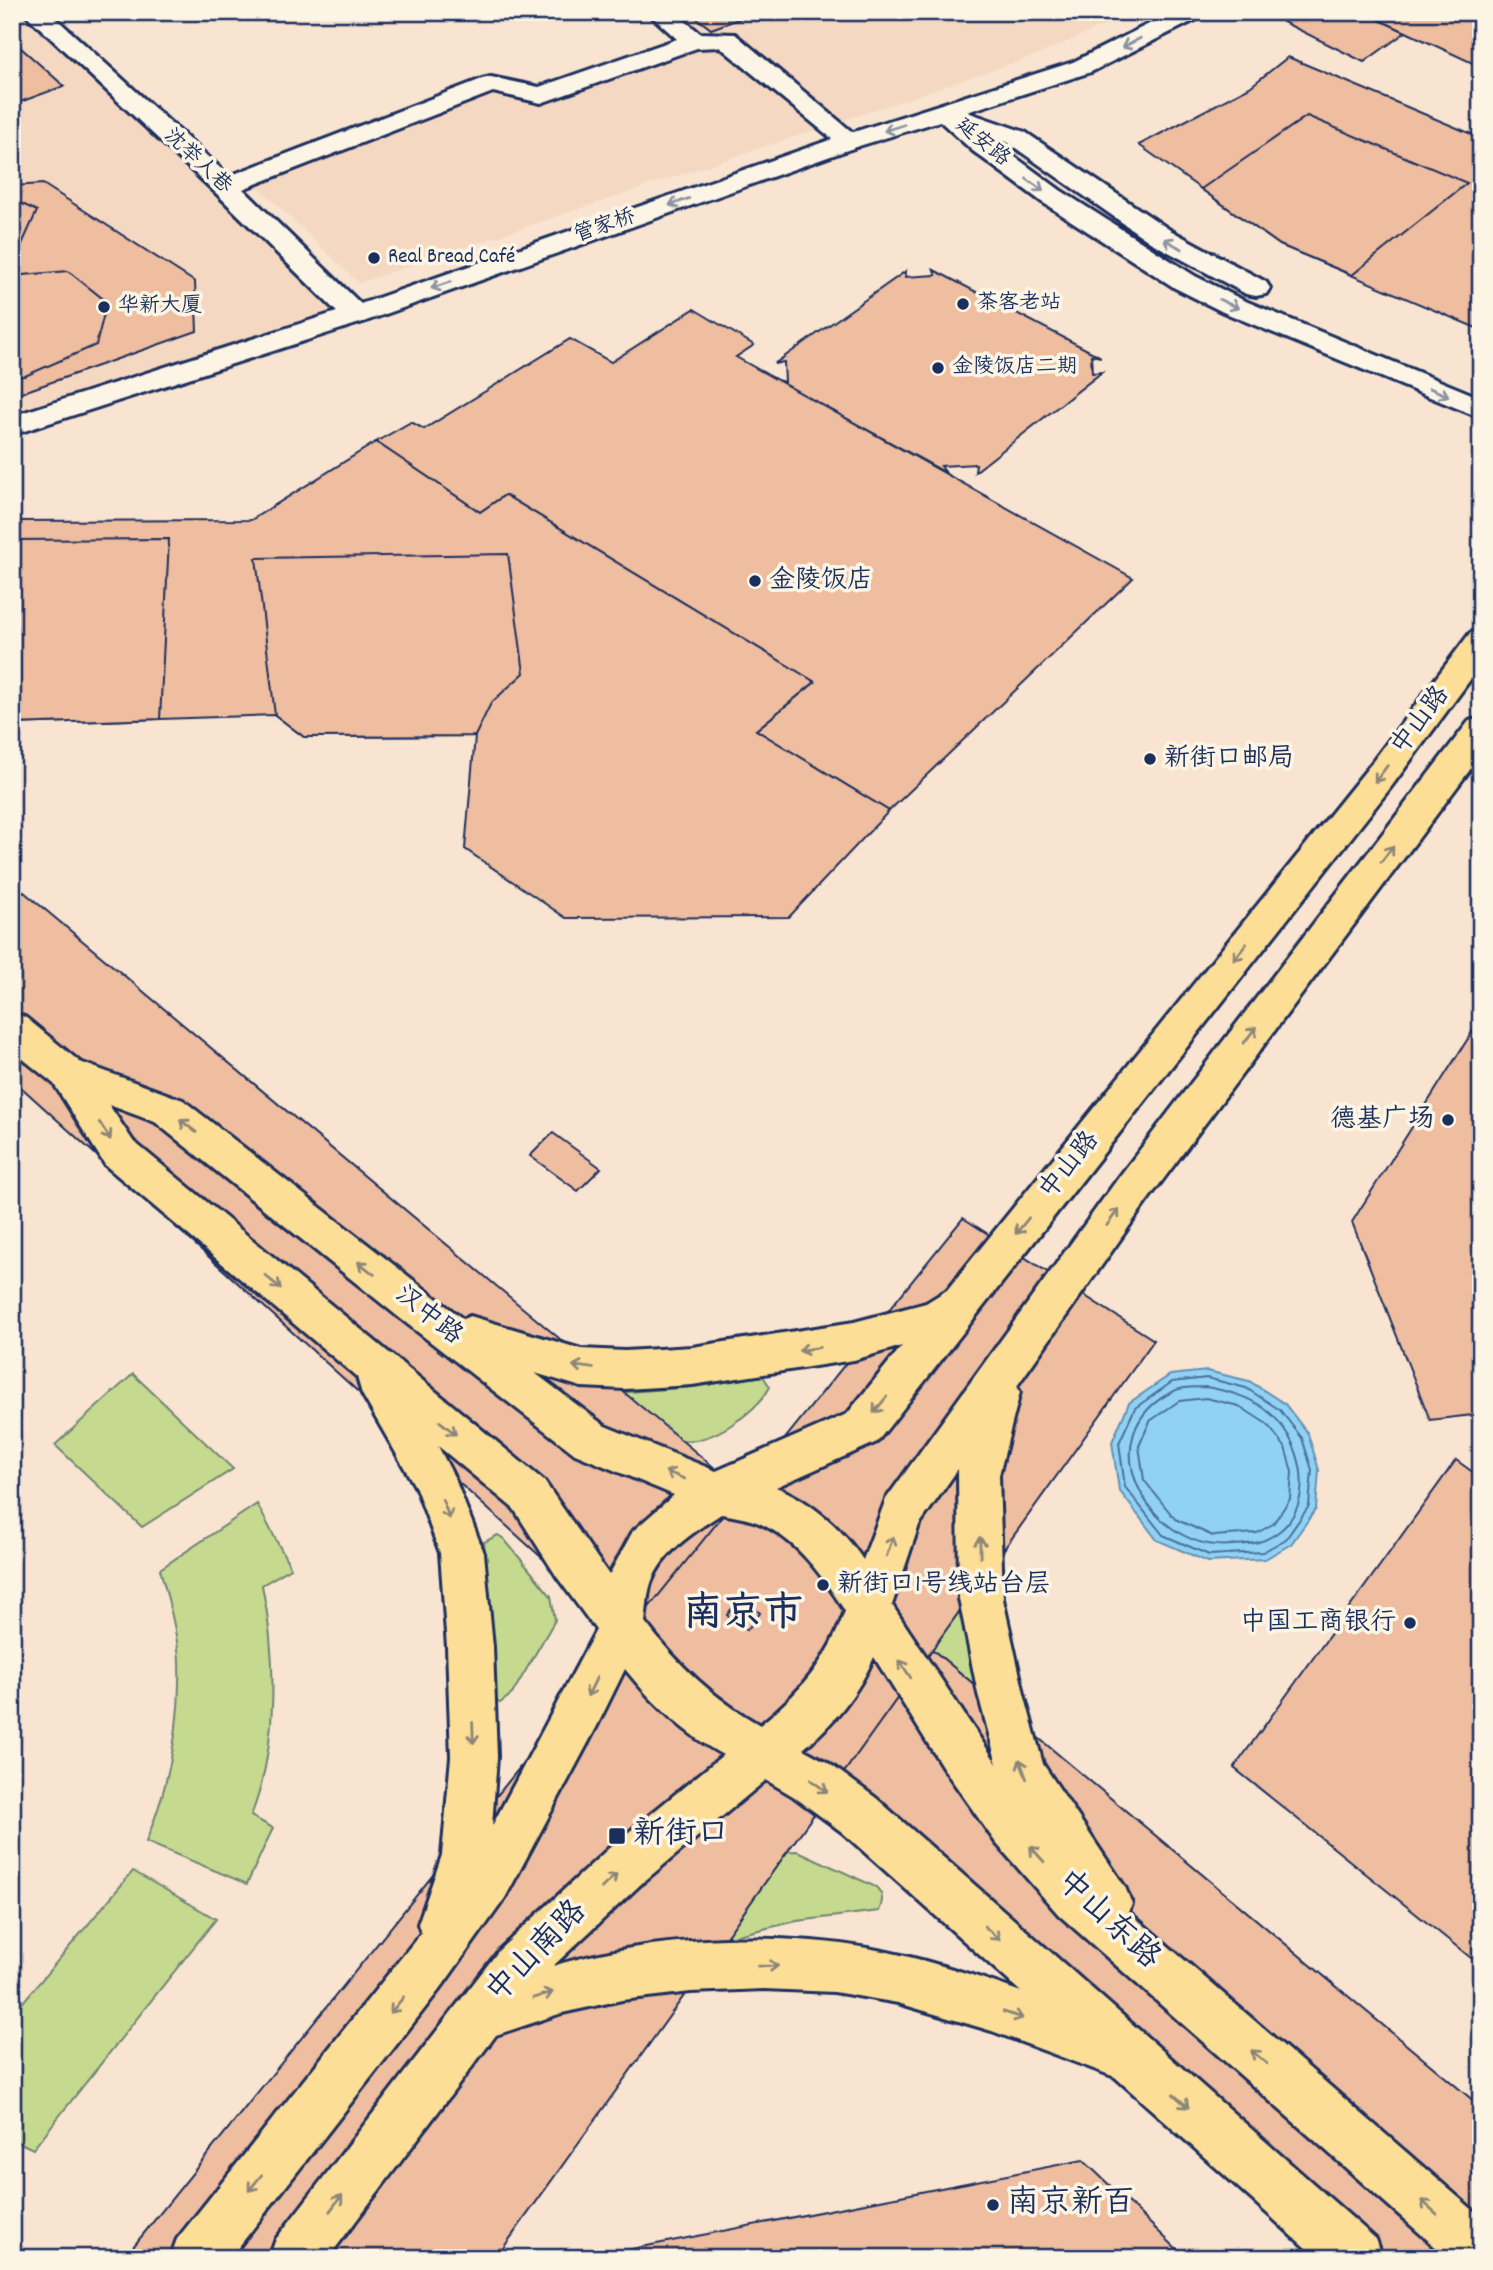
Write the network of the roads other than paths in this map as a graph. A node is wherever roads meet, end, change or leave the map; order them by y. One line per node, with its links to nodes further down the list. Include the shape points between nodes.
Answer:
1 (35, 12): 7 (street, 沈举人巷)
2 (659, 12): 4 (street)
3 (1192, 12): 5 (street, 管家桥, one-way to 5, via 1082,67)
4 (694, 41): 6 (street, via 726,39); 7 (street, via 541,95 491,84)
5 (944, 111): 6 (street, 管家桥, one-way to 6); 9 (street, 延安路, one-way to 5, via 1215,268 1160,236 1016,137); 10 (street, 延安路, one-way to 10, via 1041,189 1185,282)
6 (850, 141): 8 (street, 管家桥, one-way to 8)
7 (225, 187): 8 (street, 沈举人巷)
8 (356, 315): 11 (street, 管家桥)
9 (1481, 383)
10 (1481, 409)
11 (12, 426)
12 (1481, 641): 16 (main road, 中山路, one-way to 16, via 1379,778)
13 (1481, 730): 18 (main road, 中山路, one-way to 13, via 1133,1189)
14 (12, 1028): 15 (main road, 汉中路)
15 (67, 1073): 17 (main road, 汉中路, one-way to 15, via 169,1111); 19 (main road, 汉中路, one-way to 19, via 119,1153)
16 (965, 1297): 17 (main road, one-way to 17, via 937,1318 854,1341 692,1366 625,1370 581,1368 525,1353 469,1334); 20 (main road, 中山路, one-way to 20, via 862,1428)
17 (415, 1306): 20 (main road, 汉中路, one-way to 17, via 590,1440)
18 (1027, 1338): 22 (main road, 中山路, one-way to 18, via 901,1514); 27 (main road, one-way to 18, via 1106,1901 1023,1774 1001,1694 981,1599 978,1475 1001,1386)
19 (368, 1363): 23 (main road, 汉中路, one-way to 23, via 529,1494); 26 (main road, one-way to 26, via 435,1479 462,1553 474,1757 466,1855)
20 (717, 1492): 21 (main road, 汉中路, via 768,1504); 23 (main road, 中山路, via 677,1518 648,1546 630,1578)
21 (805, 1527): 22 (main road, 中山东路, via 839,1562)
22 (868, 1611): 24 (main road, 中山路, via 852,1655); 27 (main road, 中山东路, one-way to 22, via 1076,1898 1013,1826)
23 (622, 1626): 25 (main road, via 680,1696 718,1727); 26 (main road, one-way to 26, via 488,1881)
24 (828, 1692): 25 (main road, 中山南路)
25 (763, 1752): 28 (main road, 中山南路, one-way to 25, via 517,1966 625,1866); 29 (main road, one-way to 29, via 859,1815)
26 (426, 1968): 31 (main road, one-way to 31)
27 (1175, 1983): 30 (main road, 中山东路, one-way to 27)
28 (478, 2016): 29 (main road, one-way to 29, via 589,1981 671,1968 807,1965 866,1972 938,1989); 32 (main road, 中山南路, one-way to 28)
29 (1134, 2060): 33 (main road, one-way to 33)
30 (1481, 2252)
31 (195, 2258)
32 (295, 2258)
33 (1357, 2258)

